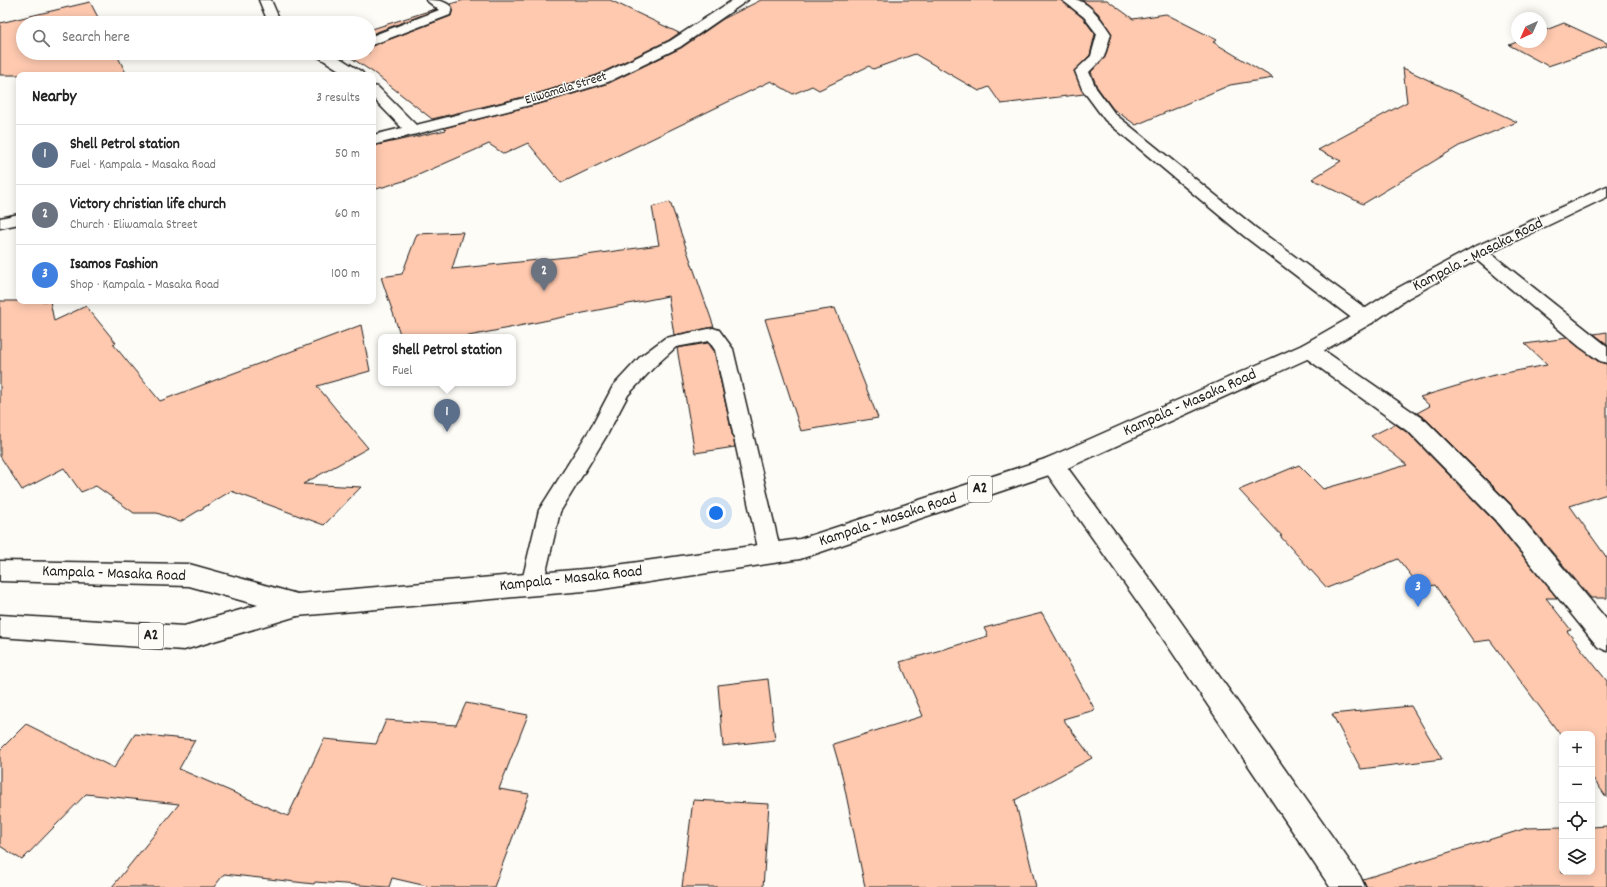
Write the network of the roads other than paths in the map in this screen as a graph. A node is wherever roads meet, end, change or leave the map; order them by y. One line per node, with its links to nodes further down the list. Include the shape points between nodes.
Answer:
1 (265, 0): 5 (main road)
2 (432, 0): 6 (main road, via 446,8 445,12)
3 (742, 0): 10 (main road, Eliwamala Street, via 675,44 603,79)
4 (1068, 0): 16 (main road, via 1097,22 1104,34 1097,57 1082,71 1090,89 1110,117 1250,232)
5 (272, 16)
6 (376, 39)
7 (338, 60): 8 (main road)
8 (354, 72)
9 (376, 93): 10 (main road)
10 (413, 131): 11 (main road, Eliwamala Street)
11 (376, 139)
12 (1607, 191): 15 (main road, Kampala - Masaka Road / A2)
13 (16, 220): 14 (main road)
14 (0, 223)
15 (1478, 252): 16 (main road, Kampala - Masaka Road / A2, via 1401,294); 18 (main road)
16 (1364, 318): 17 (main road, Kampala - Masaka Road / A2)
17 (1308, 350): 19 (main road, Kampala - Masaka Road / A2); 25 (main road, via 1418,427 1504,514)
18 (1607, 356)
19 (1053, 465): 20 (main road, Kampala - Masaka Road / A2, via 800,549); 26 (main road, via 1165,620)
20 (770, 554): 22 (main road, Kampala - Masaka Road / A2, via 596,579); 22 (lane, via 724,349 713,334 671,342 648,361 620,391 600,430 550,510)
21 (0, 571): 23 (main road, Kampala - Masaka Road / A2, via 188,575)
22 (532, 585): 23 (main road, Kampala - Masaka Road / A2)
23 (297, 605): 24 (main road, Kampala - Masaka Road / A2, via 184,638)
24 (0, 626)
25 (1607, 638)
26 (1349, 887)

